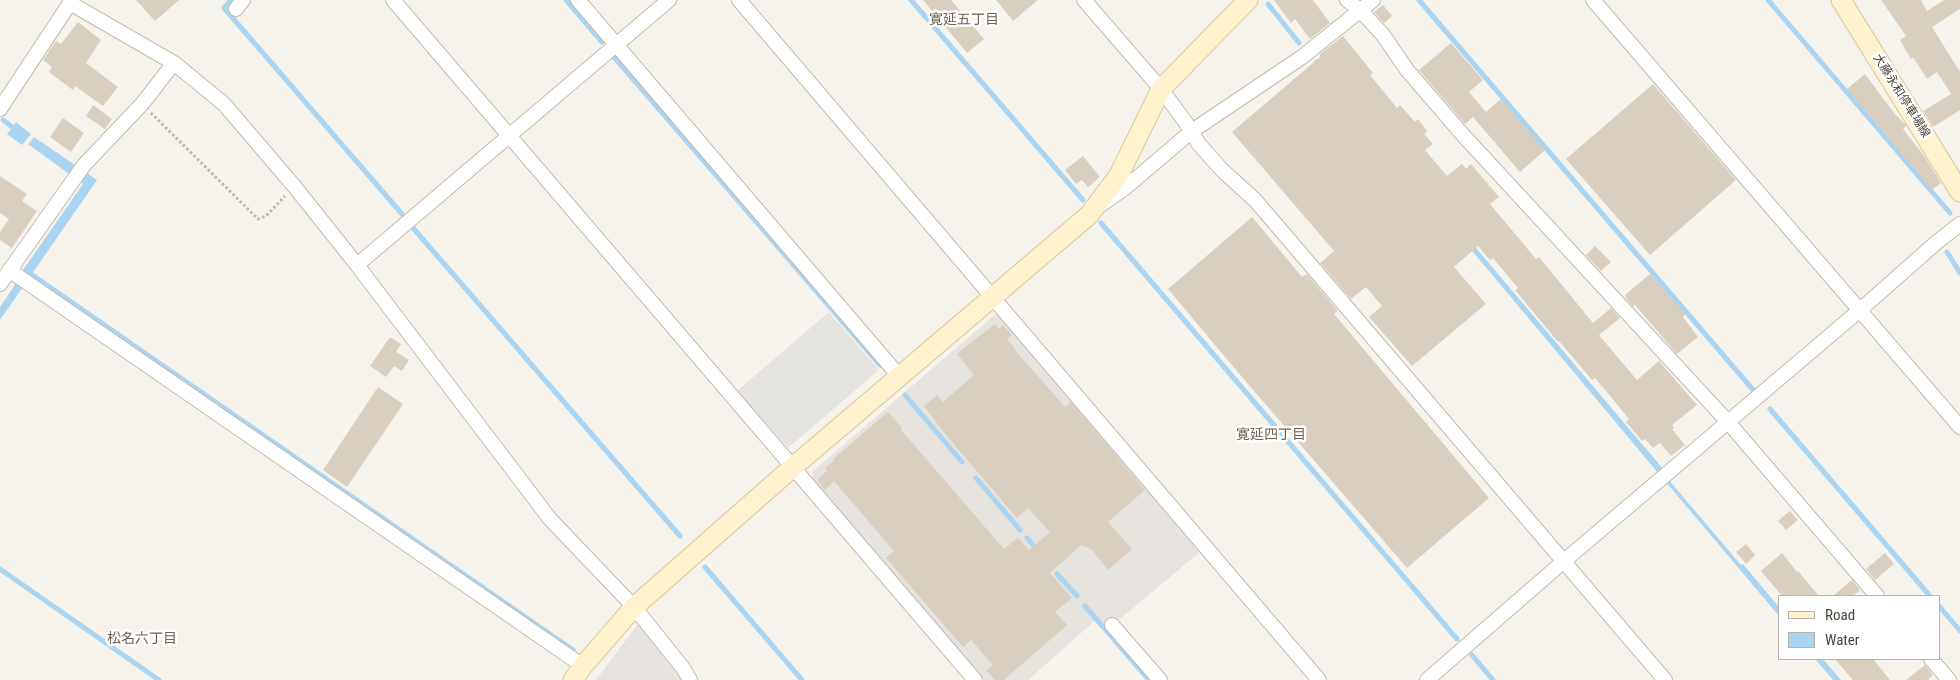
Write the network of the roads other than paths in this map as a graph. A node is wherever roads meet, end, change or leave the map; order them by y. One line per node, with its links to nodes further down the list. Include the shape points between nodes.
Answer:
1 (393, 0): 18 (street)
2 (578, 0): 13 (street)
3 (669, 0): 13 (street)
4 (739, 0): 25 (street)
5 (1084, 0): 15 (street)
6 (1248, 0): 15 (street)
7 (1347, 0): 12 (street)
8 (1373, 0): 12 (street)
9 (1593, 0): 26 (street)
10 (1841, 0): 19 (street, 大藤永和停車場線)
11 (71, 2): 14 (street); 16 (street)
12 (1360, 11): 17 (street, via 1302,57); 28 (street, via 1463,135)
13 (616, 45): 18 (street); 27 (street)
14 (174, 63): 22 (street, via 224,104); 23 (street, via 142,104 84,164)
15 (1161, 89): 17 (street); 20 (street, via 1119,175)
16 (0, 109)
17 (1192, 131): 20 (street); 31 (street, via 1198,143 1255,200)
18 (509, 136): 22 (street); 30 (street)
19 (1959, 188)
20 (1089, 215): 25 (street)
21 (1960, 224): 26 (street)
22 (357, 265): 33 (street, via 550,519)
23 (12, 272): 24 (street); 36 (street)
24 (0, 284)
25 (992, 296): 27 (street); 40 (street)
26 (1860, 310): 28 (street); 29 (street)
27 (899, 376): 30 (street)
28 (1728, 422): 31 (street); 32 (street)
29 (1960, 428)
30 (793, 467): 33 (street); 38 (street)
31 (1564, 561): 41 (street); 42 (street)
32 (1876, 595)
33 (634, 607): 36 (street); 37 (street)
34 (1112, 625): 39 (street)
35 (1932, 660): 43 (street)
36 (578, 673)
37 (690, 680)
38 (975, 680)
39 (1160, 680)
40 (1319, 680)
41 (1427, 680)
42 (1665, 680)
43 (1949, 680)

